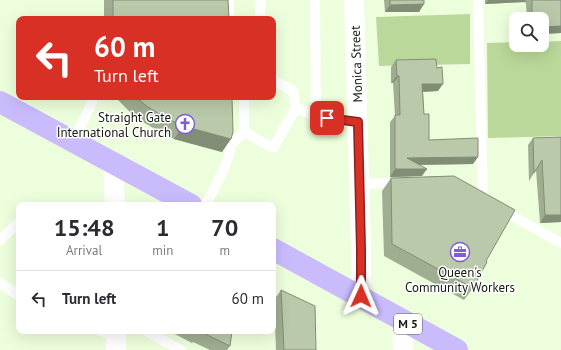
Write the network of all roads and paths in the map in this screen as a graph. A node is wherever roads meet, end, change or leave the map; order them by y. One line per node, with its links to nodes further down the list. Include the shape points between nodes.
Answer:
1 (229, 0): 6 (lane)
2 (261, 0): 7 (lane)
3 (315, 0): 13 (lane)
4 (354, 0): 14 (street, Monica Street)
5 (478, 0): 23 (lane)
6 (229, 16)
7 (260, 16)
8 (276, 82): 12 (lane, via 292,90)
9 (92, 100): 17 (lane)
10 (244, 100): 16 (lane)
11 (0, 102): 17 (main road)
12 (296, 108): 13 (lane); 16 (lane, via 273,148)
13 (316, 116): 14 (lane)
14 (358, 122): 21 (street, Monica Street)
15 (231, 131): 18 (lane)
16 (244, 132): 18 (lane)
17 (73, 142): 19 (main road)
18 (232, 145): 26 (lane, via 222,174)
19 (114, 164): 24 (street); 25 (main road)
20 (406, 183): 21 (lane)
21 (359, 184): 33 (street, Monica Street)
22 (471, 192): 23 (lane)
23 (483, 199): 29 (lane)
24 (115, 202)
25 (185, 202)
26 (207, 202)
27 (16, 225): 28 (lane)
28 (0, 240)
29 (561, 243)
30 (276, 251): 33 (main road, M 5)
31 (0, 283): 32 (lane)
32 (16, 294)
33 (361, 296): 34 (main road, M 5)
34 (402, 320): 37 (street); 38 (main road, M 5)
35 (152, 334): 36 (lane)
36 (181, 350)
37 (403, 350)
38 (456, 350)

